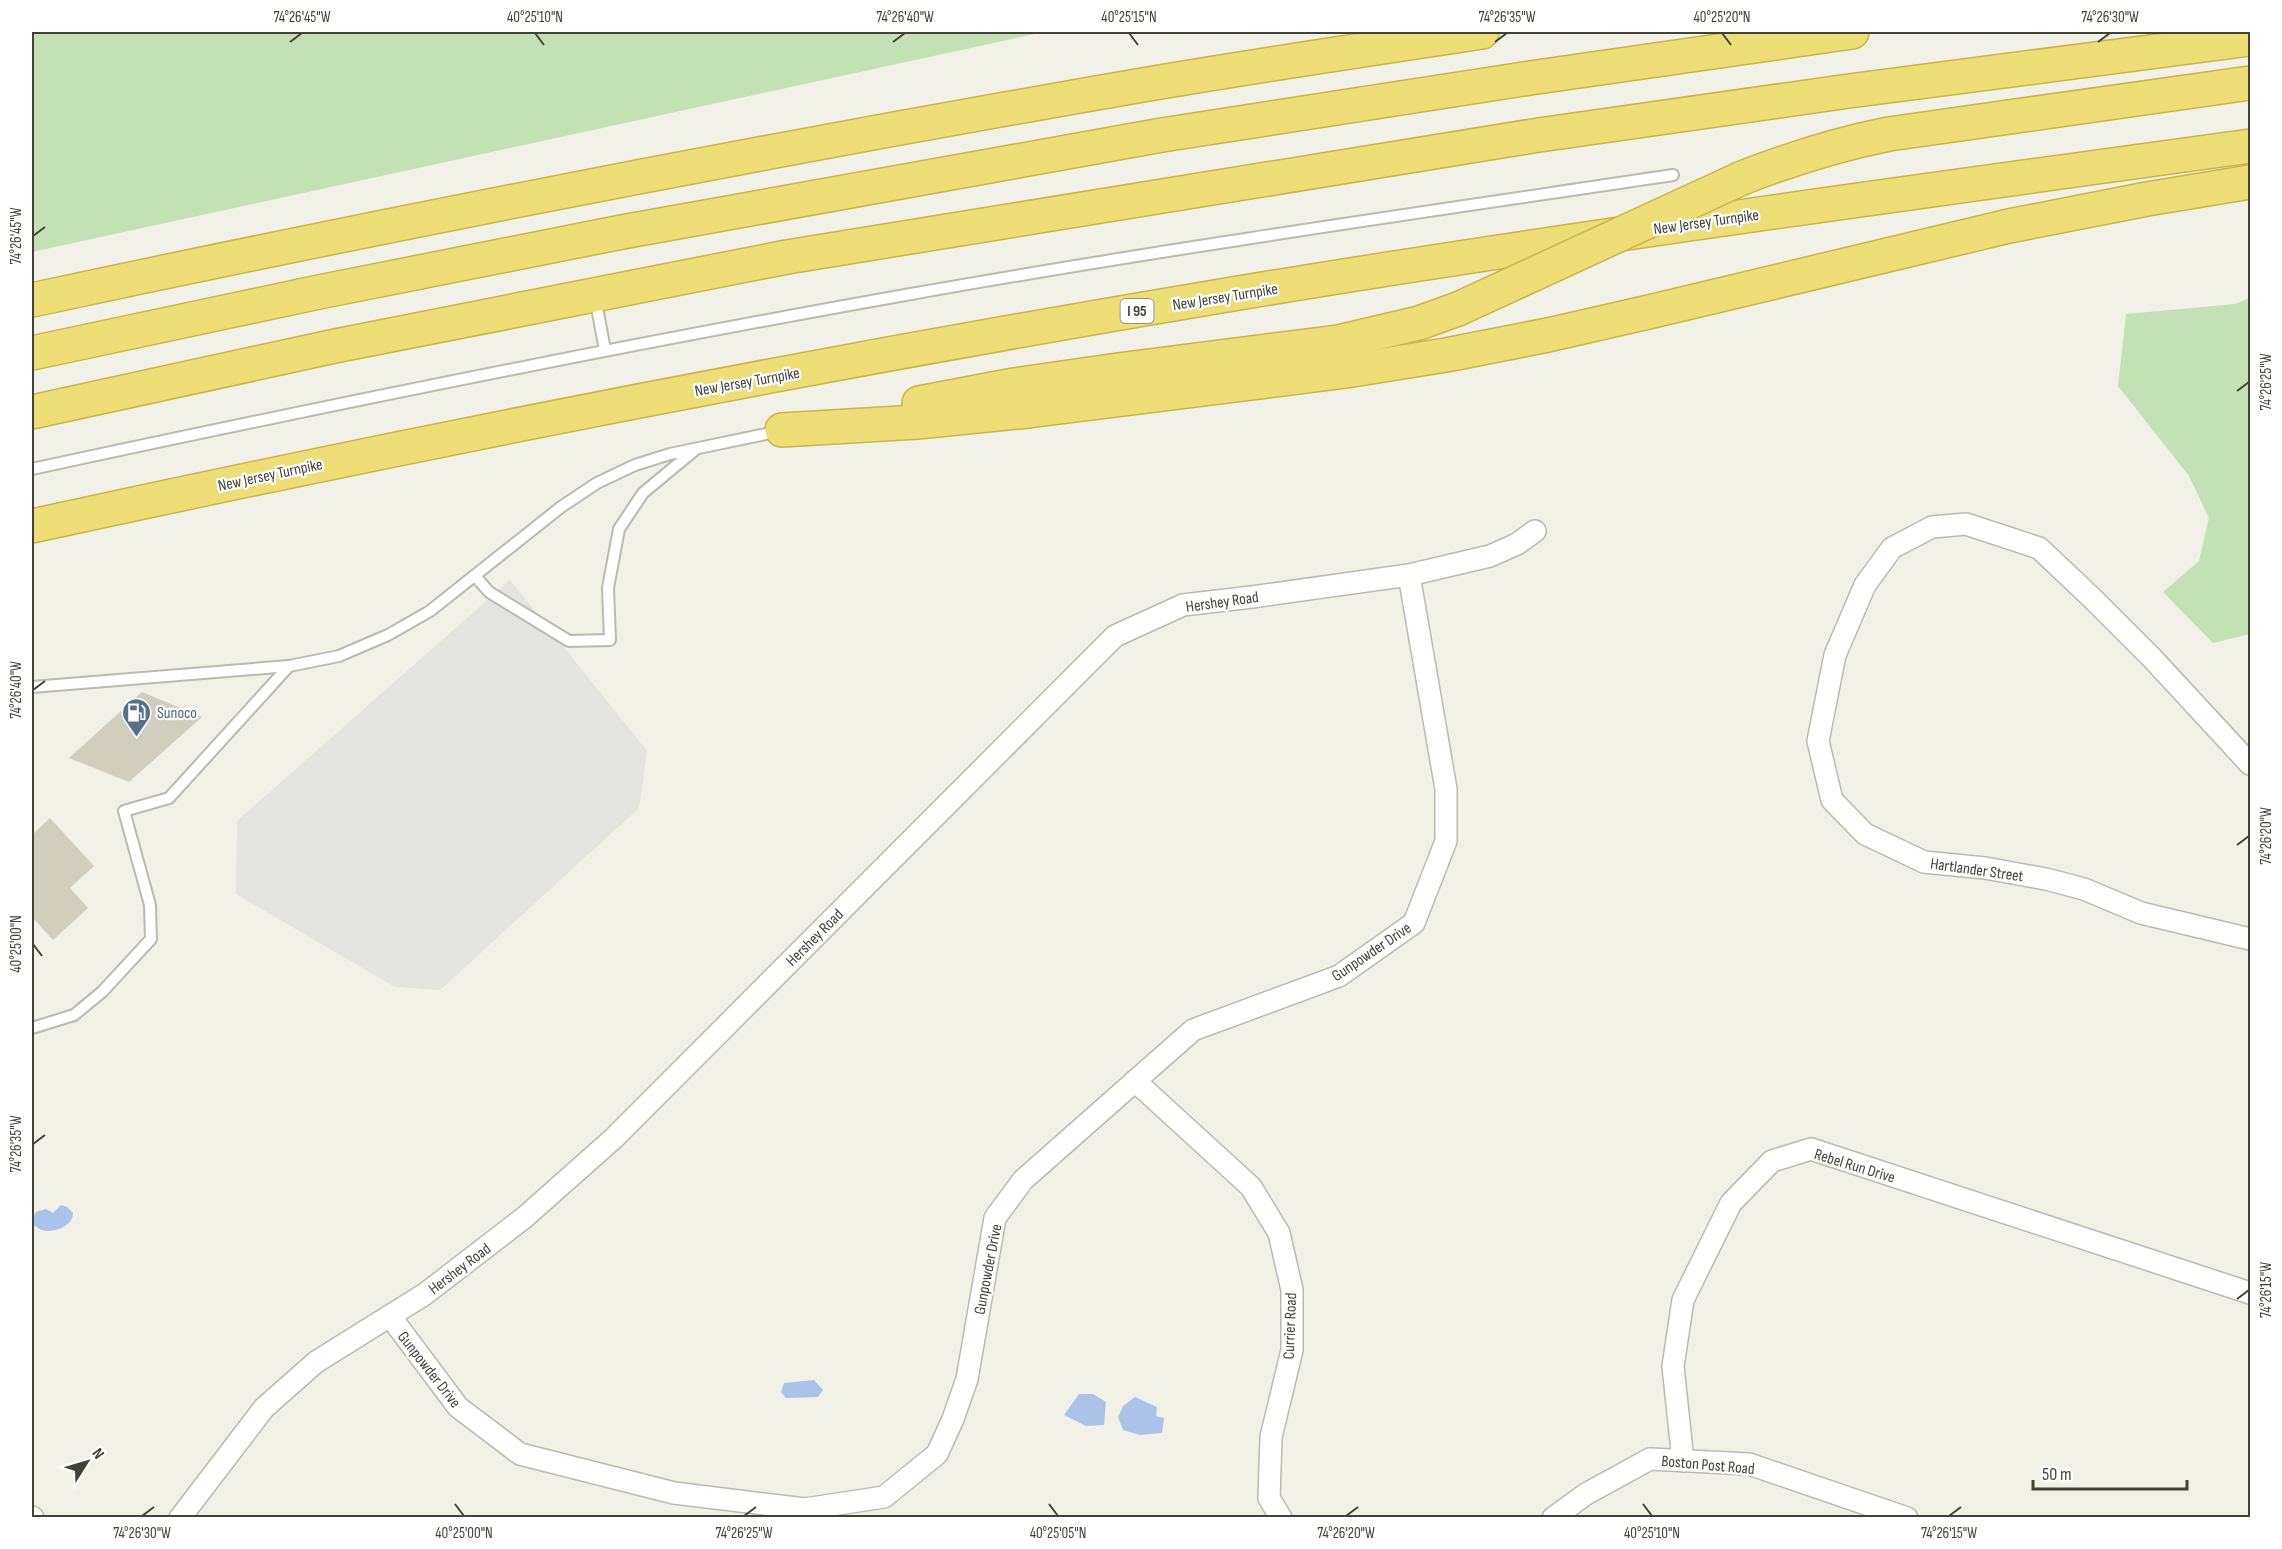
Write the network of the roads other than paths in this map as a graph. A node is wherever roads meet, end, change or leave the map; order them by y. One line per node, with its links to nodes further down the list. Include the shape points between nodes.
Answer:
1 (1482, 32): 9 (highway, via 1152,84 616,180)
2 (1852, 32): 11 (highway, via 1162,135 622,232)
3 (2250, 39): 8 (highway, via 1527,137 786,257)
4 (2250, 82): 13 (highway, bridge, via 1842,143 1742,178 1458,309 1419,323 1338,342 1014,385)
5 (2250, 146): 16 (highway, New Jersey Turnpike / I 95, via 1556,243 1207,298 611,406)
6 (1673, 175): 10 (lane, via 1178,249)
7 (2250, 182): 13 (highway, via 2009,226 1630,316 1446,355 1028,411)
8 (594, 294): 10 (lane); 12 (highway)
9 (32, 300)
10 (605, 350): 15 (lane)
11 (32, 353)
12 (32, 412)
13 (782, 430): 14 (lane)
14 (698, 447): 19 (lane, via 636,465 597,483); 19 (lane, via 642,493 619,529 608,588 610,640 569,640 489,592)
15 (32, 469)
16 (32, 526)
17 (1535, 531): 18 (street, Hershey Road, via 1490,556)
18 (1409, 574): 25 (street, Gunpowder Drive, via 1446,789 1446,841 1414,922 1339,976 1193,1030); 27 (street, Hershey Road, via 1184,605 1115,636 614,1138 525,1217)
19 (475, 576): 20 (lane, via 430,611 388,635 339,656)
20 (289, 666): 21 (lane); 24 (lane, via 169,798 124,811 150,905 150,939 102,992 74,1015)
21 (32, 687)
22 (2250, 764): 23 (street, Hartlander Street, via 2153,659 2039,548 1966,524 1932,527 1892,548 1865,585 1835,655 1818,741 1832,800 1865,834 1924,862 2046,879 2084,889 2141,913)
23 (2250, 939)
24 (32, 1029)
25 (1135, 1081): 27 (street, Gunpowder Drive, via 1023,1180 995,1218 967,1379 953,1419 937,1454 884,1497 805,1509 674,1493 520,1454 458,1407); 30 (street, Currier Road, via 1251,1187 1279,1233 1292,1290 1292,1350 1271,1437 1269,1498)
26 (2250, 1293): 28 (street, Rebel Run Drive, via 1811,1149 1772,1161 1731,1203 1683,1300 1672,1366)
27 (390, 1316): 29 (street, Hershey Road, via 316,1362 264,1408)
28 (1683, 1461): 31 (street, Boston Post Road, via 1650,1460 1586,1494); 32 (street, Boston Post Road, via 1749,1464)
29 (180, 1518)
30 (1281, 1518)
31 (1553, 1518)
32 (1907, 1518)

